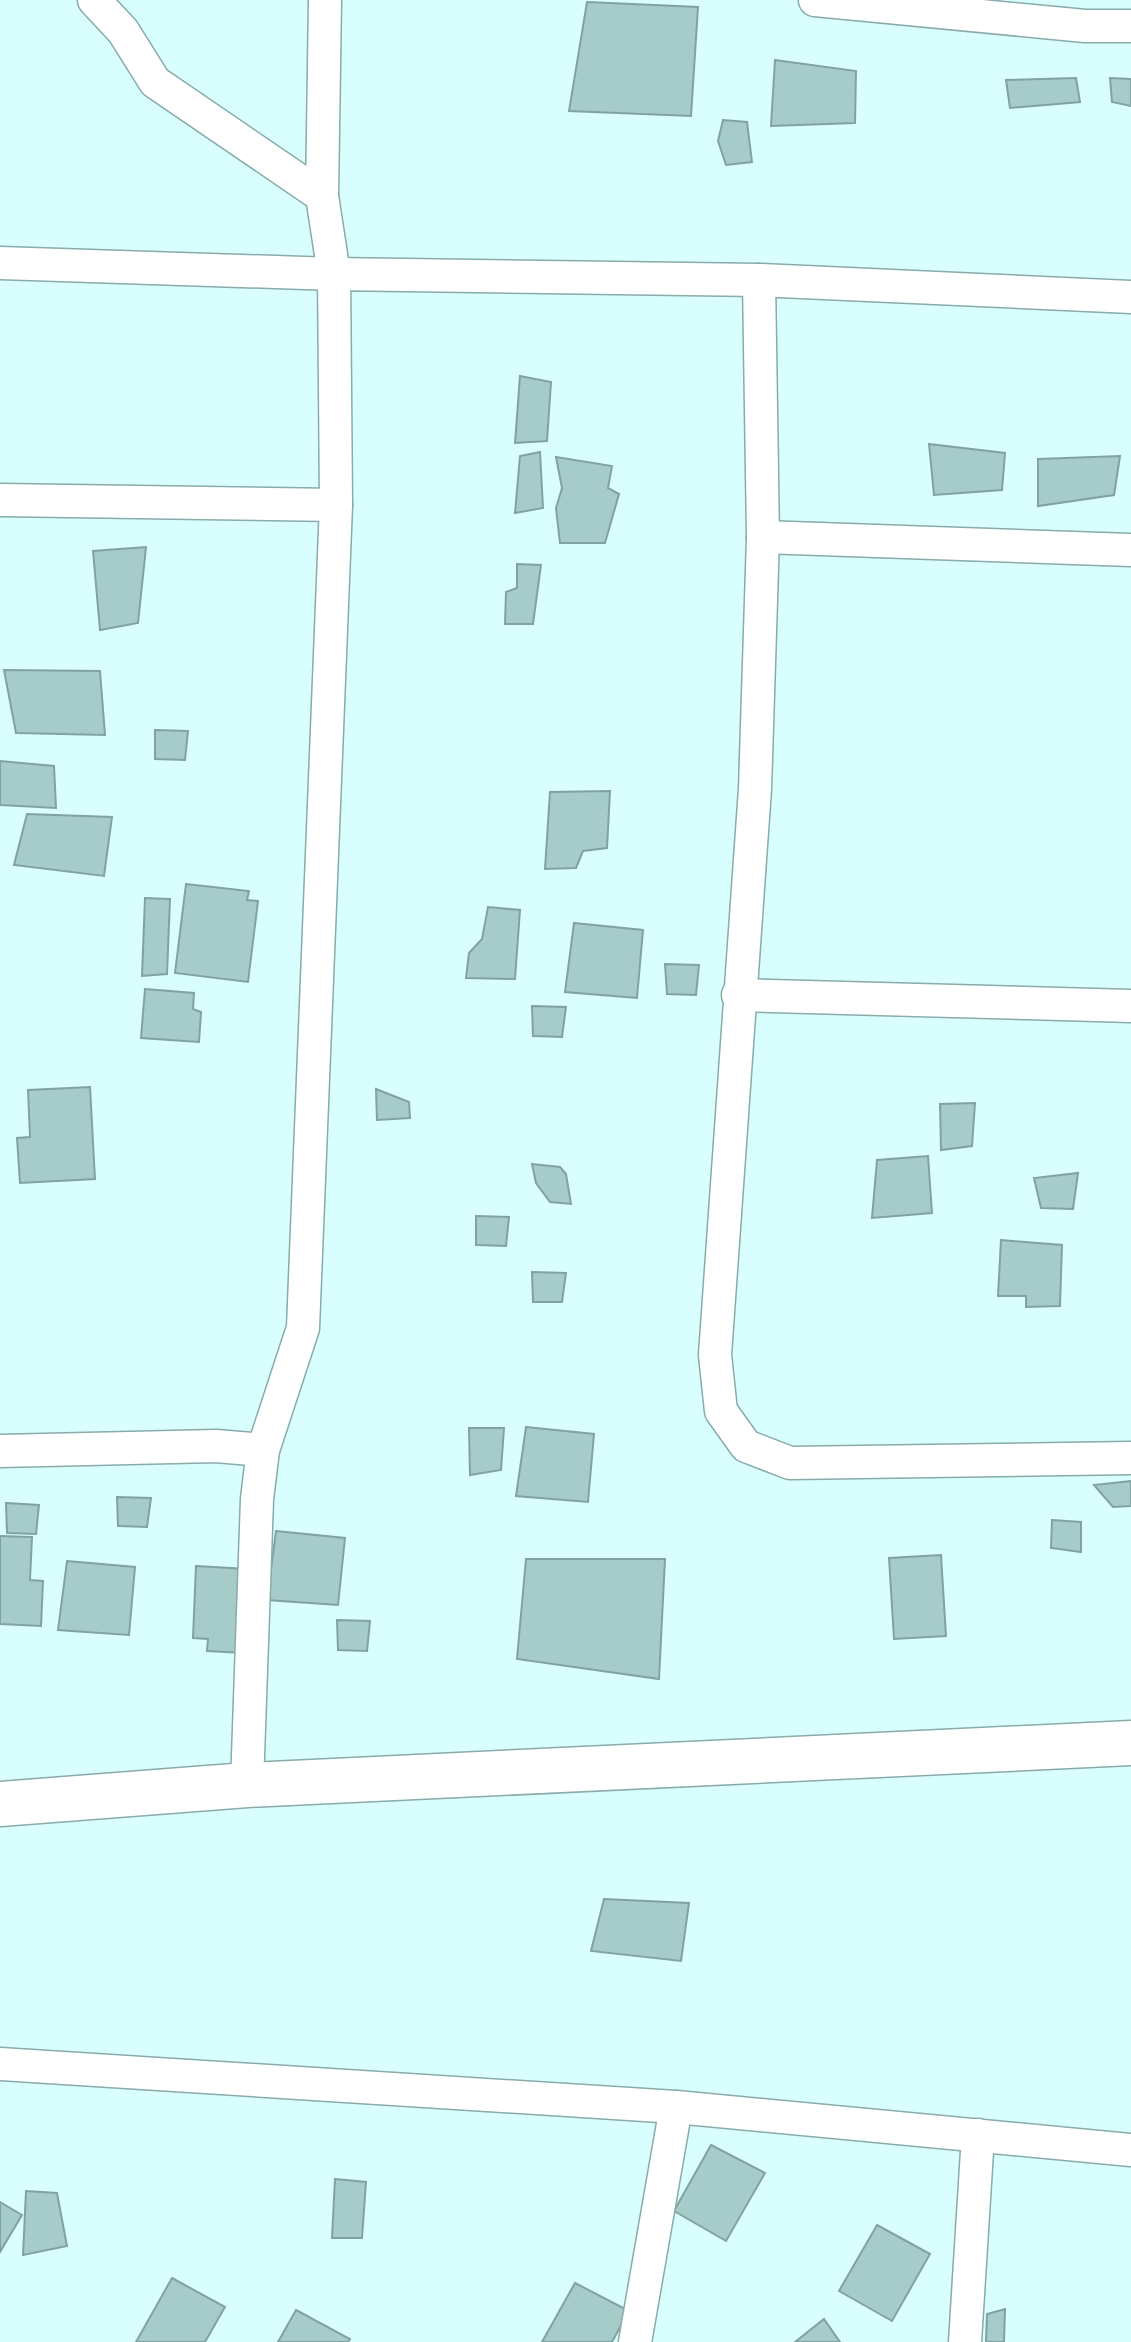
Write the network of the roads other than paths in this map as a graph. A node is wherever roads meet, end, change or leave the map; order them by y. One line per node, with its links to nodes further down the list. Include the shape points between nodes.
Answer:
1 (94, 0): 5 (street, via 123,31 155,82)
2 (325, 0): 5 (street)
3 (815, 0): 4 (street)
4 (1131, 26)
5 (322, 196): 7 (street)
6 (0, 263): 7 (street)
7 (334, 274): 8 (street); 11 (street)
8 (759, 280): 9 (street); 12 (street)
9 (1131, 297)
10 (0, 500): 11 (street)
11 (336, 505): 16 (street, via 303,1328)
12 (763, 537): 13 (street); 14 (street, via 755,789)
13 (1131, 550)
14 (738, 995): 15 (street); 18 (street, via 715,1355 721,1411 746,1446 790,1463)
15 (1131, 1006)
16 (263, 1450): 17 (street, via 216,1446); 20 (street)
17 (0, 1451)
18 (1131, 1458)
19 (1131, 1743): 20 (street)
20 (247, 1785): 21 (street)
21 (0, 1804)
22 (0, 2064): 23 (street)
23 (676, 2107): 24 (street); 26 (street)
24 (978, 2135): 25 (street); 27 (street)
25 (1131, 2150)
26 (635, 2342)
27 (965, 2342)

